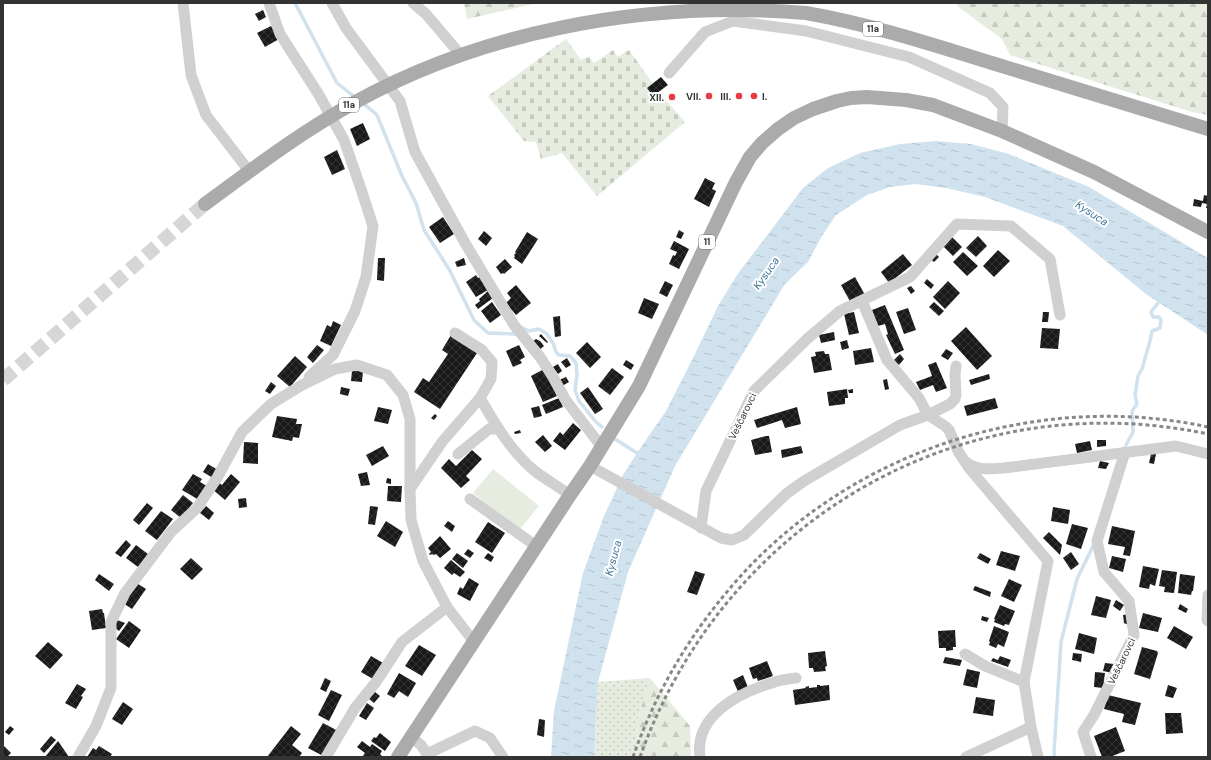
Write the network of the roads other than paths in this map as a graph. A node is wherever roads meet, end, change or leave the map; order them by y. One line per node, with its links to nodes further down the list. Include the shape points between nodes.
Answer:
1 (183, 3): 9 (street, via 191,75 206,115)
2 (269, 3): 16 (street, via 280,34 344,140 373,226 366,278 355,311 333,355)
3 (332, 3): 20 (street, via 346,28 400,101 415,152 514,325 540,357 565,399)
4 (413, 3): 5 (street, via 426,14)
5 (459, 54): 7 (main road, 11a, via 559,23 631,10 667,6 753,7 804,13 906,37); 9 (main road, 11a, via 370,94 334,114)
6 (669, 73): 8 (street, via 705,32 733,20 806,31 909,57 990,93 1003,107)
7 (1208, 129)
8 (1002, 131): 11 (main road, 11, via 1094,172); 20 (main road, 11, via 933,105 867,97 837,100 794,118 778,129 750,157 736,182 639,386)
9 (249, 171): 10 (main road, 11a)
10 (205, 204)
11 (1206, 228)
12 (862, 301): 13 (street, Veščarovci, via 910,277 957,224 1011,226 1050,259); 18 (street, via 887,360 919,398); 29 (street, Veščarovci, via 840,311 754,391 706,491)
13 (1060, 315)
14 (455, 333): 17 (street, via 482,350 492,362 491,379)
15 (956, 366): 18 (street, via 955,399)
16 (302, 385): 26 (street, via 335,369 358,365 387,375 403,395 410,419); 41 (street, via 271,404 242,432 197,508 171,532 125,593 111,622 111,688 96,726)
17 (480, 398): 19 (street); 26 (street, via 442,442)
18 (928, 415): 24 (street, via 945,426); 29 (street, via 900,425 804,482 786,494 744,535 732,540 721,538)
19 (499, 429): 22 (street, via 489,430); 27 (street, via 516,453 536,472)
20 (601, 446): 25 (main road, 11)
21 (1125, 452): 23 (street, via 1176,446); 24 (street, via 990,469 971,466); 48 (street, Veščarovci, via 1096,541 1104,572 1129,601 1134,635 1083,732)
22 (458, 454)
23 (1208, 454)
24 (962, 456): 37 (street, via 969,468 1048,561)
25 (590, 466): 27 (main road, 11); 29 (street)
26 (410, 490): 32 (street, via 411,520 423,561)
27 (570, 494): 30 (main road, 11)
28 (470, 499): 30 (street)
29 (701, 528)
30 (536, 546): 34 (main road, 11)
31 (1208, 595): 33 (street)
32 (448, 607): 34 (street); 42 (street, via 402,642 376,682 355,708)
33 (1208, 621)
34 (474, 642): 39 (main road, 11)
35 (965, 654): 37 (street, via 985,666)
36 (796, 678): 45 (street, via 772,682 731,700 718,710 706,724 701,735 698,746)
37 (1024, 682): 38 (street)
38 (1030, 728): 46 (street); 47 (street)
39 (411, 738): 40 (street, via 421,745); 43 (main road, 11)
40 (428, 755): 44 (street, via 475,732 490,738)
41 (78, 757)
42 (326, 757)
43 (398, 757)
44 (503, 757)
45 (700, 757)
46 (966, 757)
47 (1038, 757)
48 (1091, 757)

